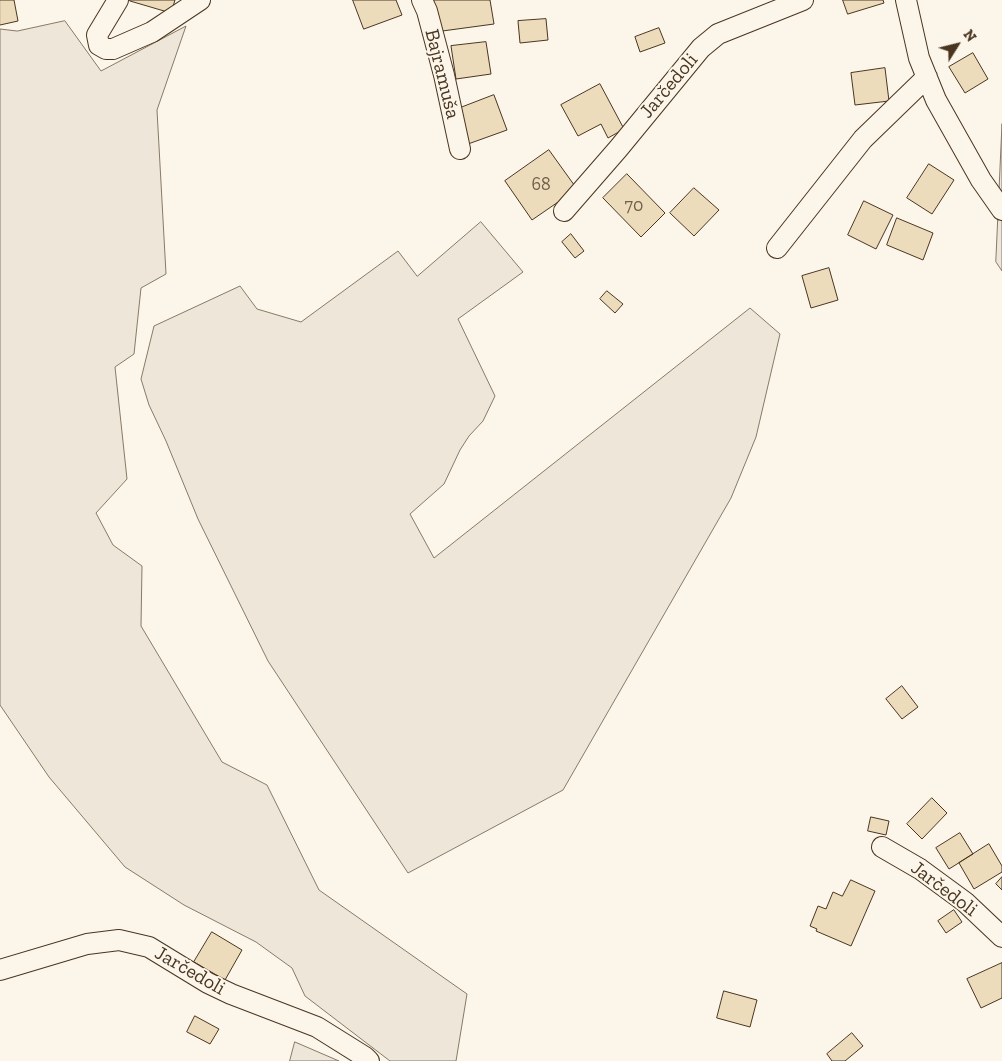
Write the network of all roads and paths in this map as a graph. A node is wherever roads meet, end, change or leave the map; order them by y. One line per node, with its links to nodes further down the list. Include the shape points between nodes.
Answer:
1 (118, 0): 2 (street, via 97,35 99,45 106,49 152,32)
2 (200, 0)
3 (422, 0): 7 (street, Bajramuša, via 444,75)
4 (802, 0): 8 (street, Jarčedoli, via 718,34 701,48)
5 (906, 0): 6 (street, via 919,58)
6 (927, 77): 9 (street, via 936,100 981,180); 10 (street, via 863,139)
7 (460, 149)
8 (564, 210)
9 (1002, 210)
10 (777, 248)
11 (882, 847): 12 (street, Jarčedoli, via 920,869 965,902)
12 (1002, 937)
13 (0, 970): 14 (street, Jarčedoli, via 87,944 119,940 149,947 231,994 317,1027)
14 (369, 1061)

